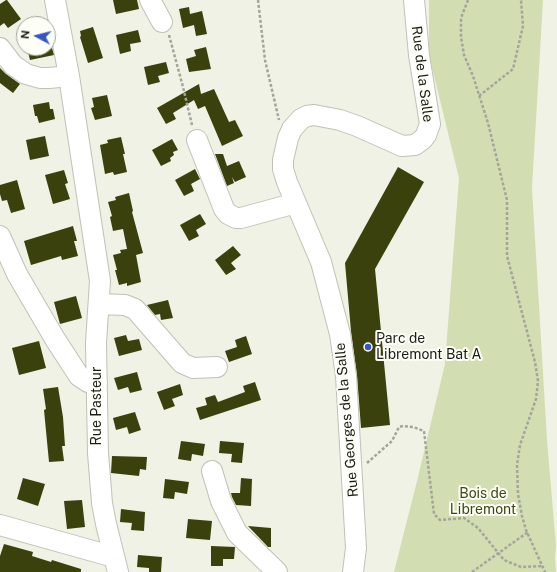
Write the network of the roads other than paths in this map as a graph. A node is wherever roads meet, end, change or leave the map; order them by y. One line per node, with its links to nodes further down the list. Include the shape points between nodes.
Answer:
1 (55, 0): 6 (street, Rue Pasteur)
2 (150, 0): 4 (street)
3 (414, 0): 8 (street, Rue de la Salle, via 419,55 430,124 426,135 415,145 402,146 340,120 308,116 296,123 288,138 283,164)
4 (162, 22)
5 (0, 48): 6 (street, via 13,65 26,74 40,78)
6 (69, 76): 11 (street, Rue Pasteur, via 100,280)
7 (197, 140): 9 (street, via 228,214 241,218)
8 (287, 182): 9 (street, Rue Georges de la Salle)
9 (296, 203): 18 (street, Rue Georges de la Salle, via 320,262 340,334 346,376 352,472 356,548)
10 (0, 236): 13 (street, via 16,274 79,376 88,382)
11 (100, 304): 12 (street, via 125,305 135,309 182,363 193,368); 13 (street, Rue Pasteur, via 96,343)
12 (216, 368)
13 (97, 383): 16 (street, Rue Pasteur, via 102,503)
14 (212, 470): 17 (street, via 221,501 237,533)
15 (0, 525): 16 (street, via 107,555)
16 (116, 563)
17 (277, 572)
18 (353, 572)

